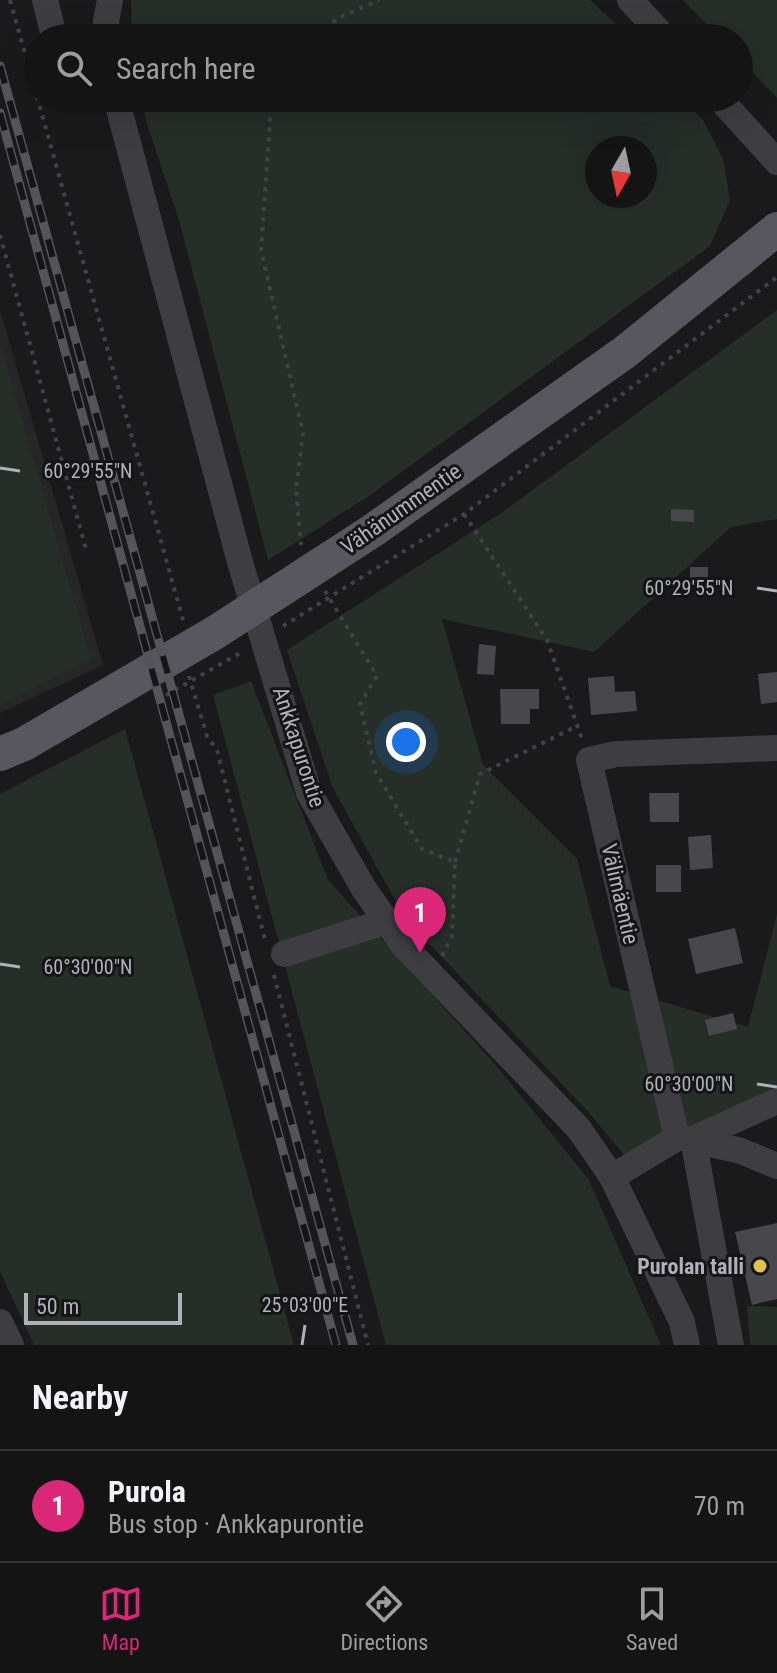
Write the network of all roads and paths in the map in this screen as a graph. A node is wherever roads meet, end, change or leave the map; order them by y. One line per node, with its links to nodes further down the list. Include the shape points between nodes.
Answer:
1 (10, 0): 10 (path)
2 (45, 0): 6 (street)
3 (110, 0): 7 (street)
4 (379, 0): 8 (path)
5 (630, 0): 9 (street)
6 (51, 24)
7 (106, 24)
8 (330, 24)
9 (652, 24)
10 (24, 55)
11 (41, 112): 21 (path)
12 (120, 112): 28 (street, Ankkapurontie, via 240,562 309,793)
13 (732, 112): 14 (street)
14 (777, 162)
15 (777, 229): 25 (main road, Vähänummentie, via 625,352 372,531 216,632)
16 (0, 235): 19 (path)
17 (777, 277): 18 (path)
18 (464, 514): 20 (path); 23 (path, via 547,640)
19 (87, 553)
20 (378, 568)
21 (183, 621)
22 (187, 669): 29 (path, via 207,736 217,750)
23 (577, 726): 26 (path); 27 (path, via 480,774)
24 (777, 748): 26 (street, via 616,754)
25 (0, 754)
26 (589, 760): 31 (street, Välimäentie)
27 (455, 862)
28 (387, 921): 29 (street); 33 (street, Ankkapurontie, via 579,1129)
29 (274, 956): 36 (path)
30 (777, 1101): 31 (street)
31 (685, 1139): 32 (street, via 741,1151); 33 (street); 38 (street, Välimäentie)
32 (777, 1166)
33 (612, 1177): 37 (street, Ankkapurontie, via 682,1322)
34 (0, 1322): 35 (street)
35 (11, 1345)
36 (368, 1345)
37 (687, 1345)
38 (731, 1345)

